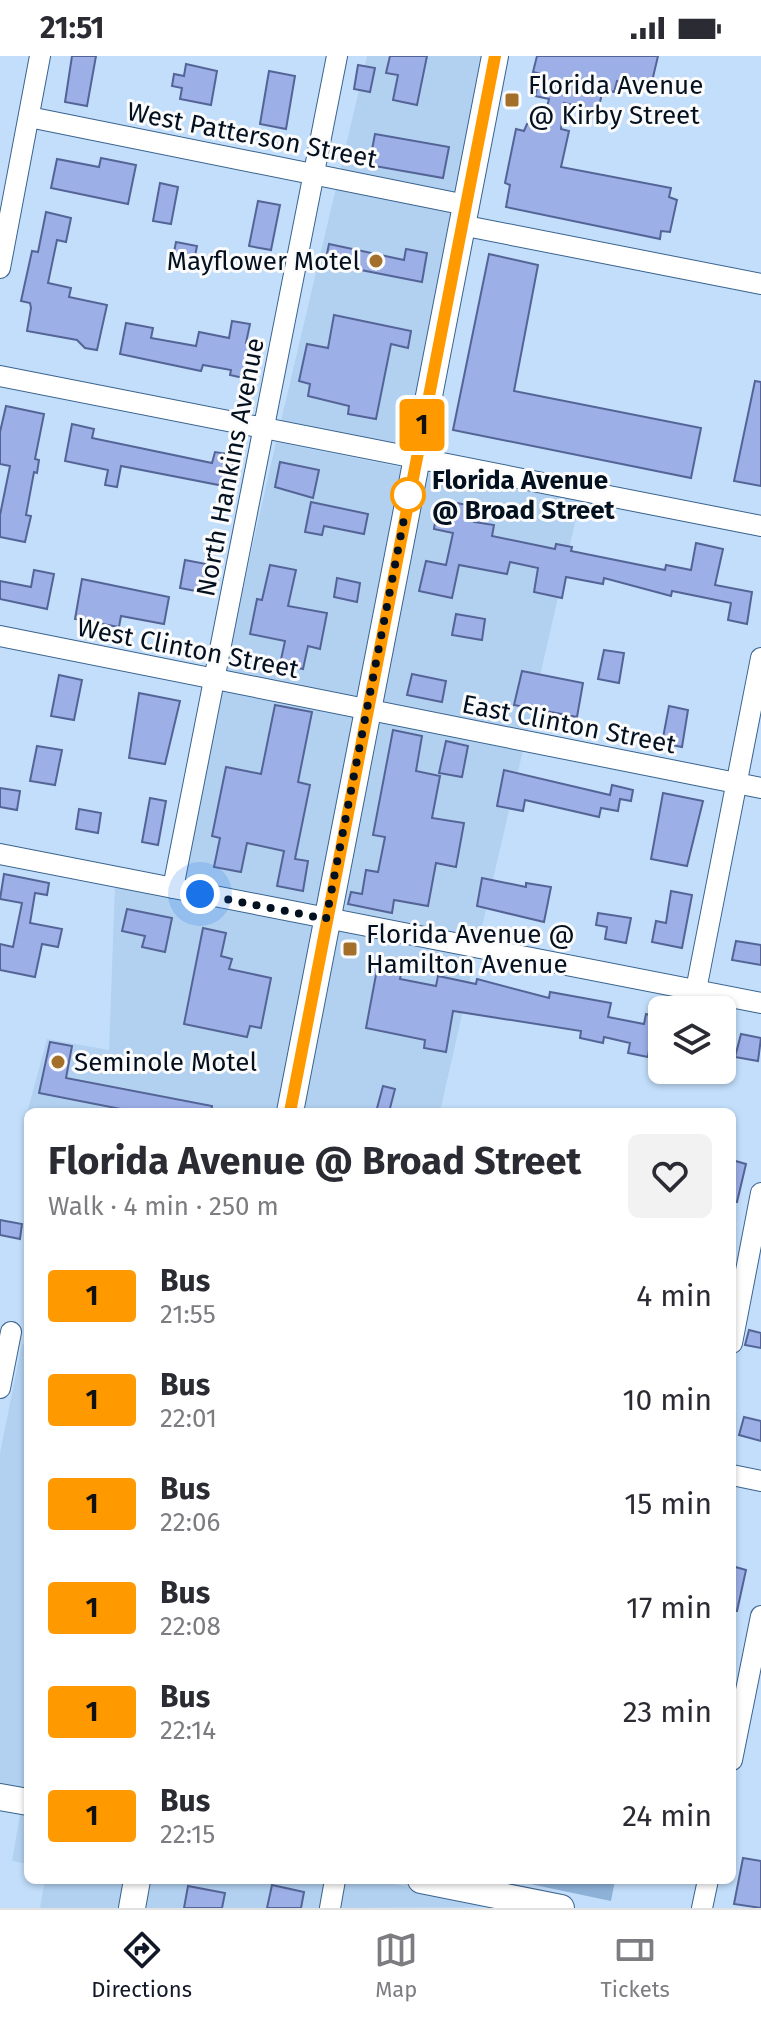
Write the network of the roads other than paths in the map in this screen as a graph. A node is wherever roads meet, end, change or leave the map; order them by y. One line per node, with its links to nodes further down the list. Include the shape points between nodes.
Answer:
1 (40, 56): 4 (street)
2 (337, 56): 5 (street, North Hankins Avenue)
3 (495, 56): 6 (main road)
4 (29, 117): 5 (street, West Patterson Street); 7 (street)
5 (314, 175): 6 (street, West Patterson Street); 10 (street, North Hankins Avenue)
6 (464, 215): 8 (street, West Patterson Street); 11 (main road)
7 (0, 268)
8 (761, 284)
9 (0, 376): 10 (street)
10 (265, 431): 11 (street); 15 (street, North Hankins Avenue)
11 (415, 461): 12 (street); 16 (main road)
12 (761, 526)
13 (0, 636): 15 (street, West Clinton Street)
14 (761, 658): 17 (street)
15 (215, 680): 16 (street, West Clinton Street); 20 (street, North Hankins Avenue)
16 (366, 710): 17 (street, East Clinton Street); 21 (main road)
17 (736, 783): 18 (street, East Clinton Street); 22 (street)
18 (761, 788)
19 (0, 854): 20 (street)
20 (173, 888): 21 (street)
21 (326, 919): 22 (street); 24 (main road)
22 (696, 990): 23 (street)
23 (761, 1003)
24 (291, 1108)
25 (761, 1193): 26 (street)
26 (749, 1235): 27 (street)
27 (736, 1318)
28 (13, 1333): 29 (street)
29 (0, 1388)
30 (736, 1476): 31 (street)
31 (761, 1481)
32 (761, 1616): 33 (street)
33 (736, 1740)
34 (0, 1797): 35 (main road)
35 (24, 1801)
36 (136, 1884): 41 (main road)
37 (334, 1884): 42 (street)
38 (437, 1884): 40 (main road)
39 (707, 1884): 44 (street)
40 (518, 1904): 43 (main road)
41 (132, 1908)
42 (330, 1908)
43 (561, 1908)
44 (702, 1908)

